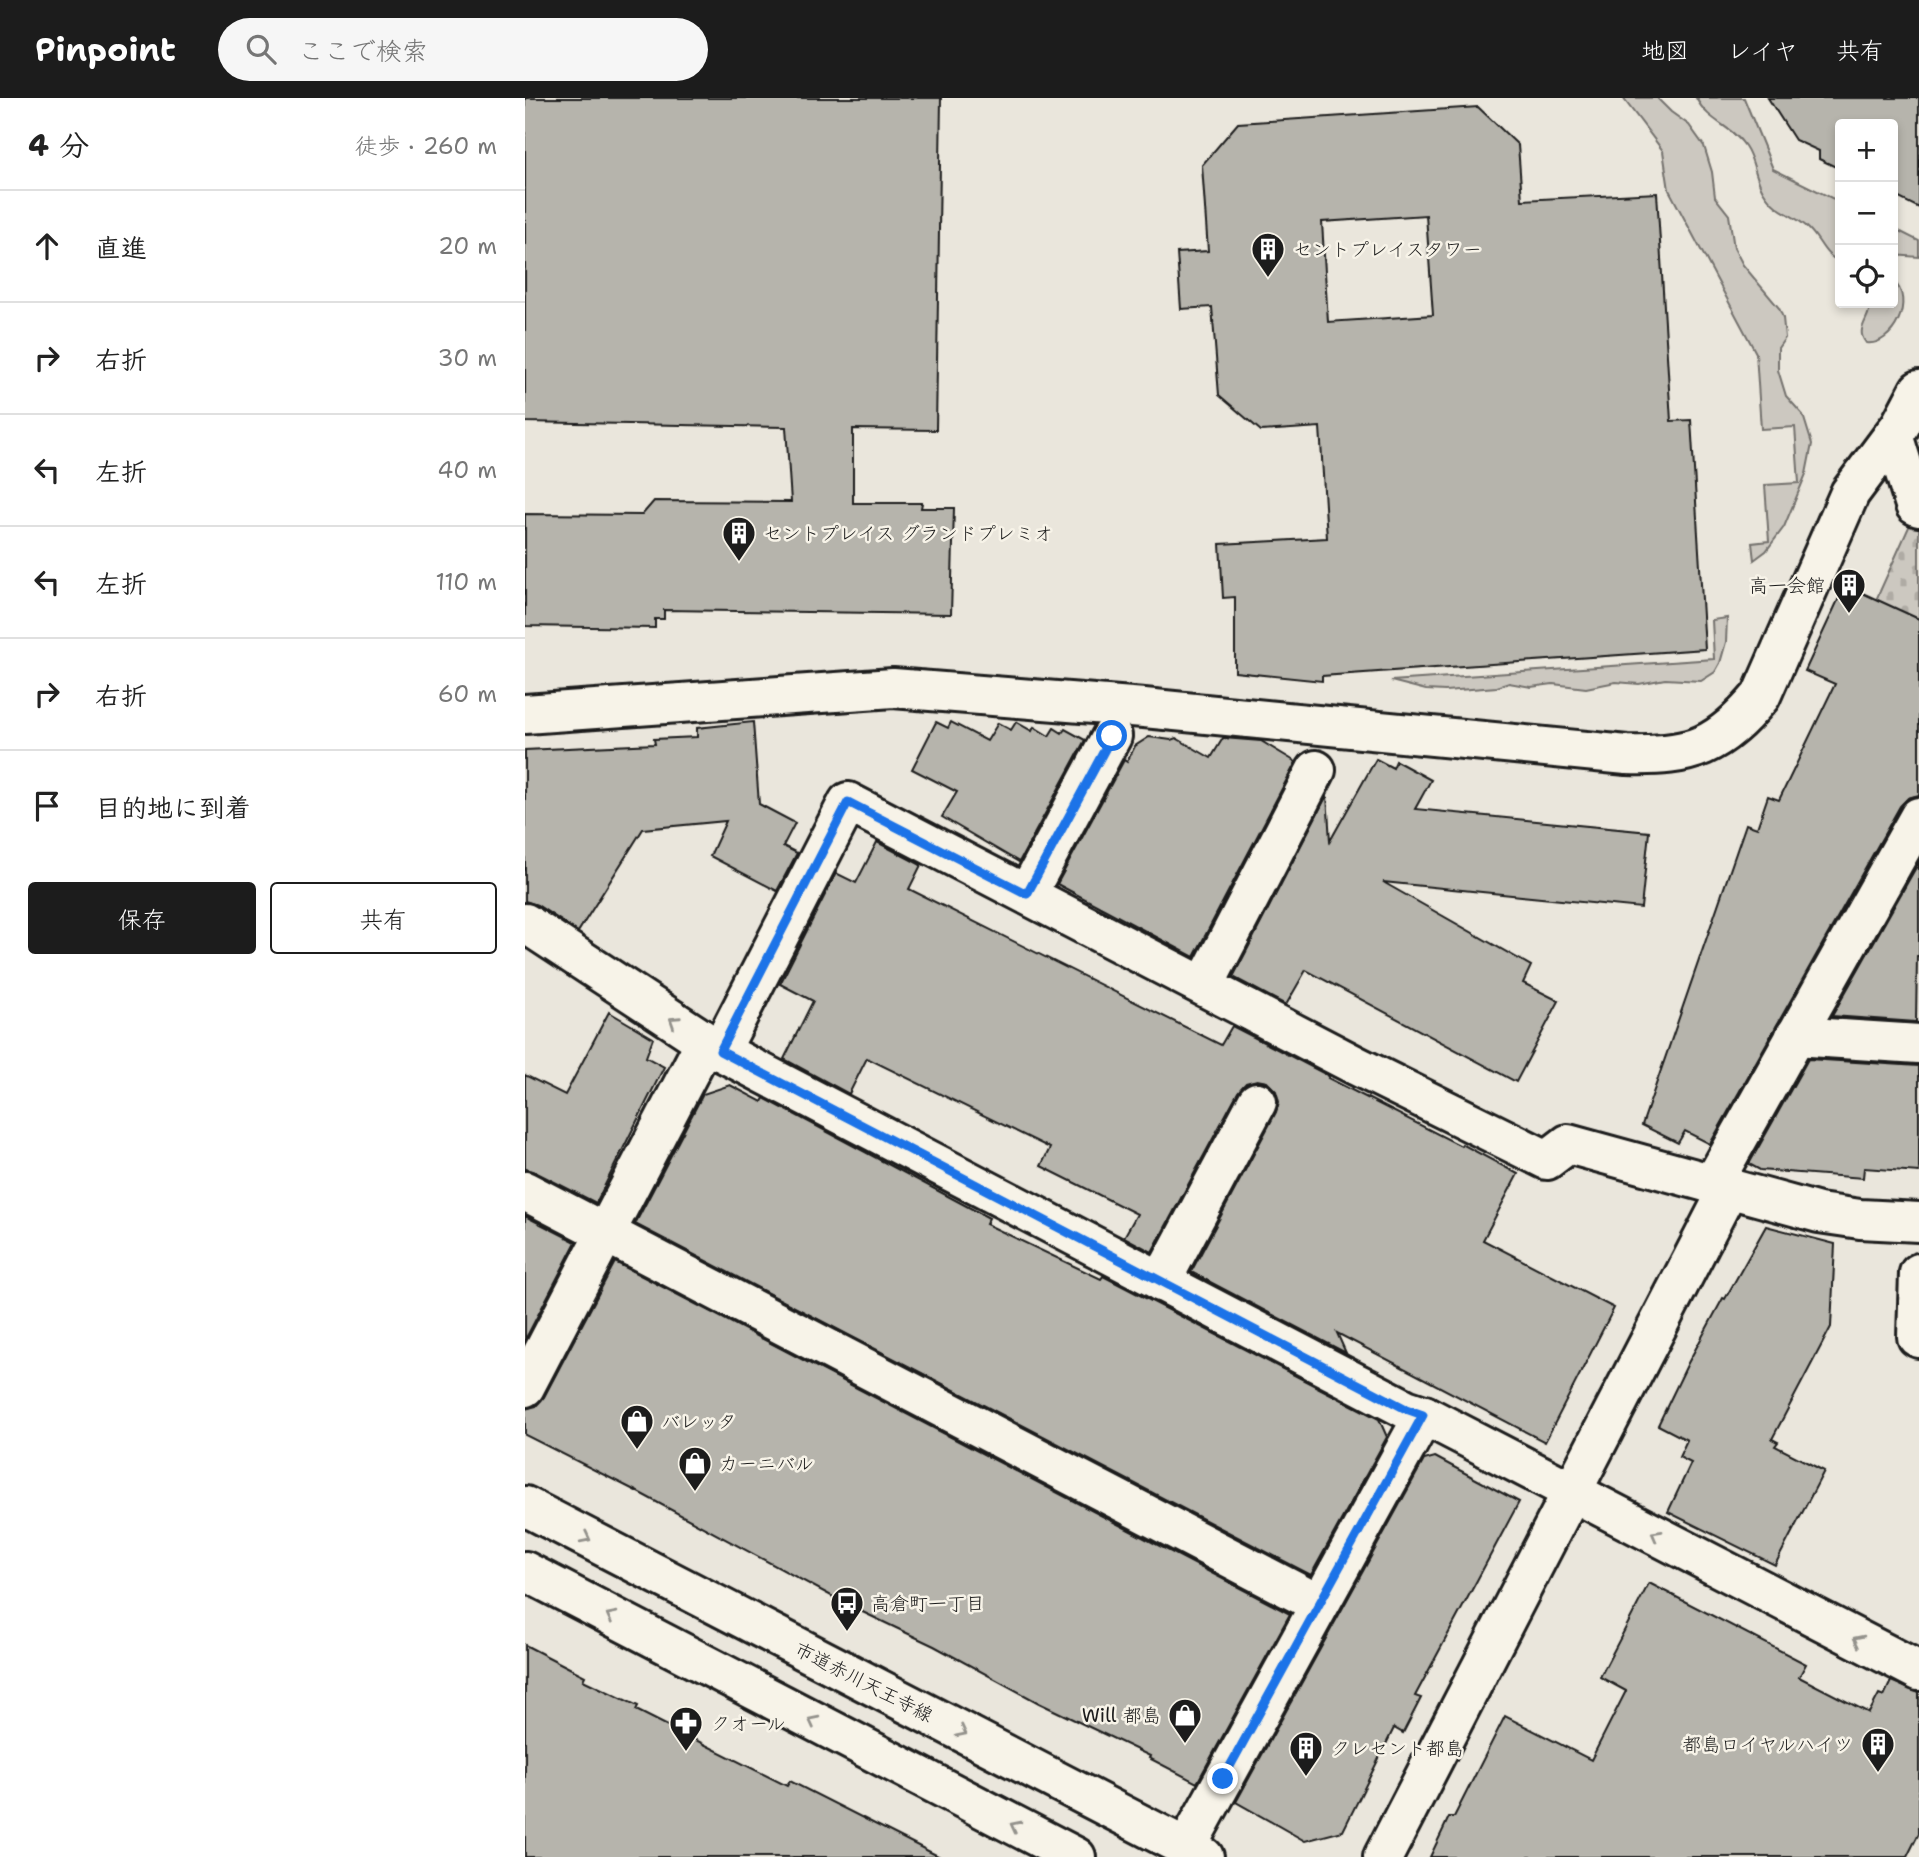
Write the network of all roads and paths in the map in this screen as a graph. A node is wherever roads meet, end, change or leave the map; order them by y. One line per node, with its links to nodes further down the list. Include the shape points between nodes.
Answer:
1 (1919, 390): 2 (street)
2 (1893, 435): 3 (street); 4 (street, via 1850,492 1762,696 1721,736 1686,752 1627,755 893,688)
3 (1919, 507)
4 (525, 714)
5 (1112, 736): 8 (street)
6 (1316, 771): 10 (street)
7 (1919, 817): 11 (street)
8 (1027, 894): 10 (street); 13 (street, via 848,802)
9 (525, 923): 13 (street, one-way to 9)
10 (1204, 986): 15 (street, via 1546,1160 1568,1144)
11 (1795, 1036): 12 (street); 15 (street)
12 (1919, 1044)
13 (713, 1046): 18 (street); 20 (street)
14 (1257, 1102): 20 (street)
15 (1721, 1186): 17 (street, via 1819,1213); 24 (street)
16 (525, 1191): 18 (street)
17 (1919, 1223)
18 (605, 1233): 22 (street); 27 (street)
19 (1919, 1273): 21 (street)
20 (1161, 1282): 23 (street)
21 (1919, 1338)
22 (525, 1387)
23 (1423, 1415): 24 (street); 27 (street)
24 (1572, 1492): 28 (street, one-way to 24); 31 (street)
25 (525, 1506): 29 (street, 市道赤川天王寺線, one-way to 29)
26 (525, 1571): 30 (street, one-way to 26)
27 (1319, 1604): 29 (street)
28 (1919, 1671)
29 (1195, 1852)
30 (1076, 1857)
31 (1384, 1857)

